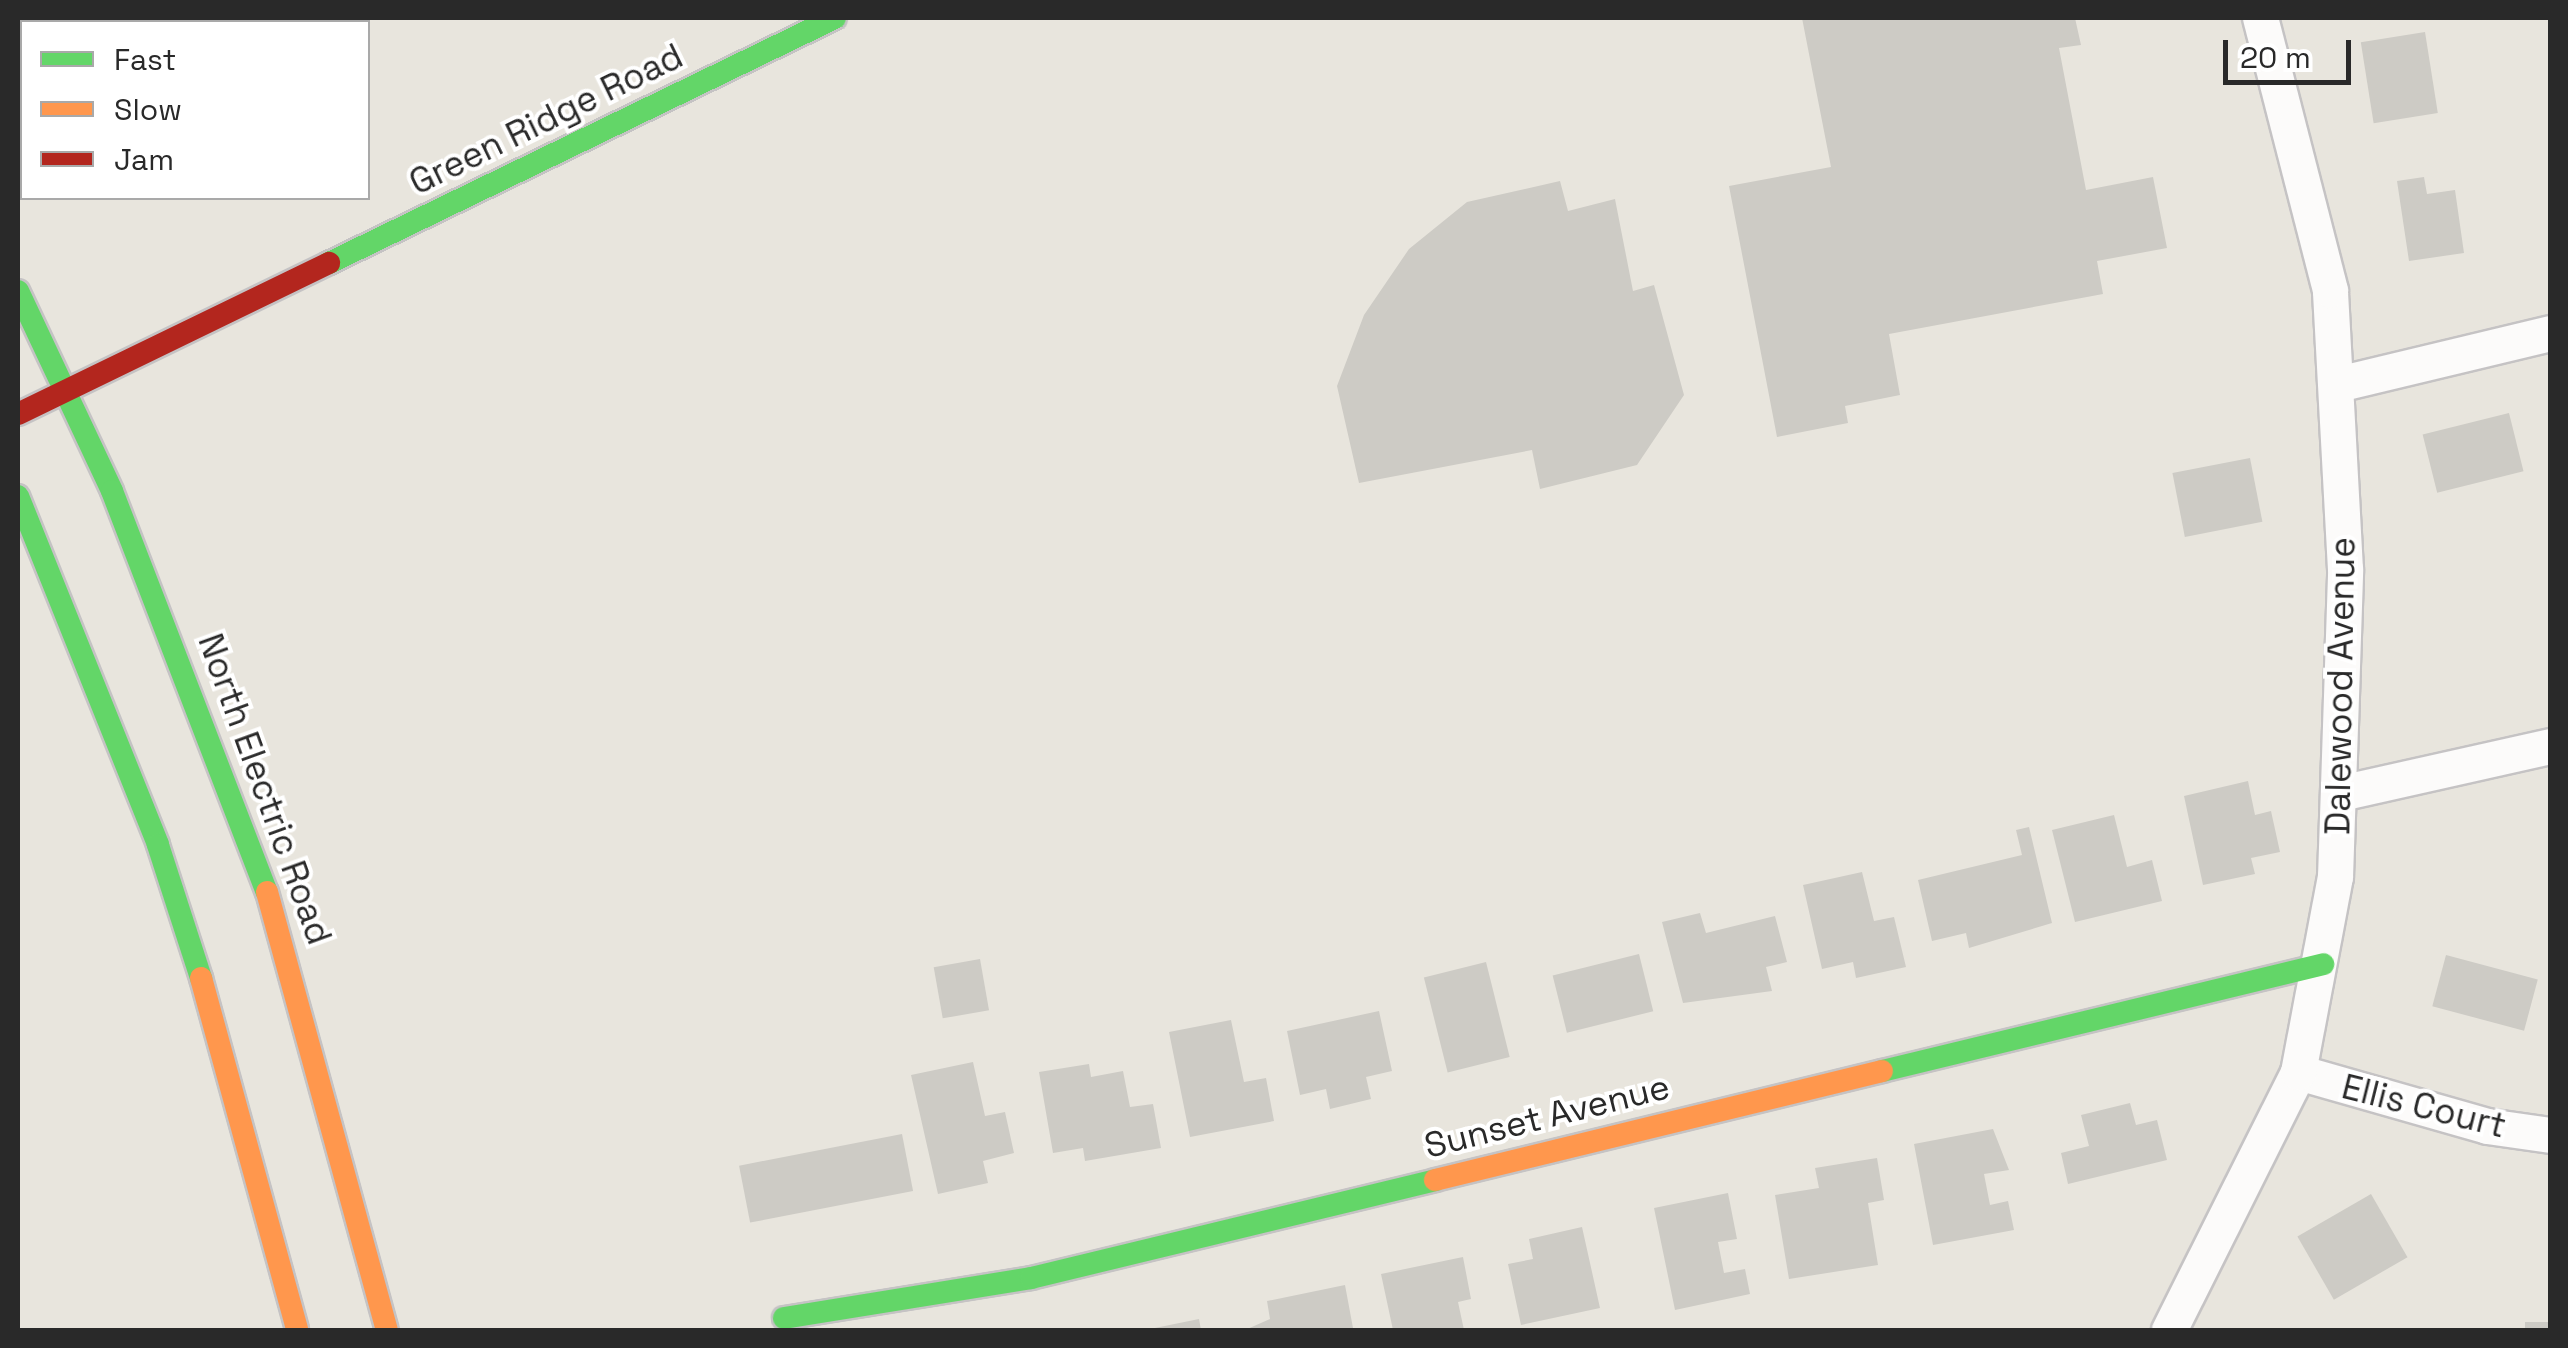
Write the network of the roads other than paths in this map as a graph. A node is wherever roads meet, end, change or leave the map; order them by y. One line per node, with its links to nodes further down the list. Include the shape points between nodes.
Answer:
1 (835, 18): 6 (street, Green Ridge Road)
2 (2260, 18): 5 (street, Dalewood Avenue, via 2316,221)
3 (18, 292): 6 (street, North Electric Road)
4 (2550, 333): 5 (street)
5 (2338, 384): 10 (street, Dalewood Avenue)
6 (66, 392): 7 (street, Green Ridge Road); 16 (street, North Electric Road, via 246,829 297,984)
7 (18, 414)
8 (18, 496): 15 (street, via 158,846 228,1062)
9 (2550, 746): 10 (street)
10 (2340, 793): 11 (street, Dalewood Avenue)
11 (2323, 964): 12 (street, Dalewood Avenue); 14 (street, Sunset Avenue, via 1031,1278)
12 (2298, 1072): 13 (street, Ellis Court, via 2486,1126); 17 (street, Dalewood Avenue)
13 (2550, 1134)
14 (784, 1318)
15 (297, 1330)
16 (387, 1330)
17 (2169, 1330)

